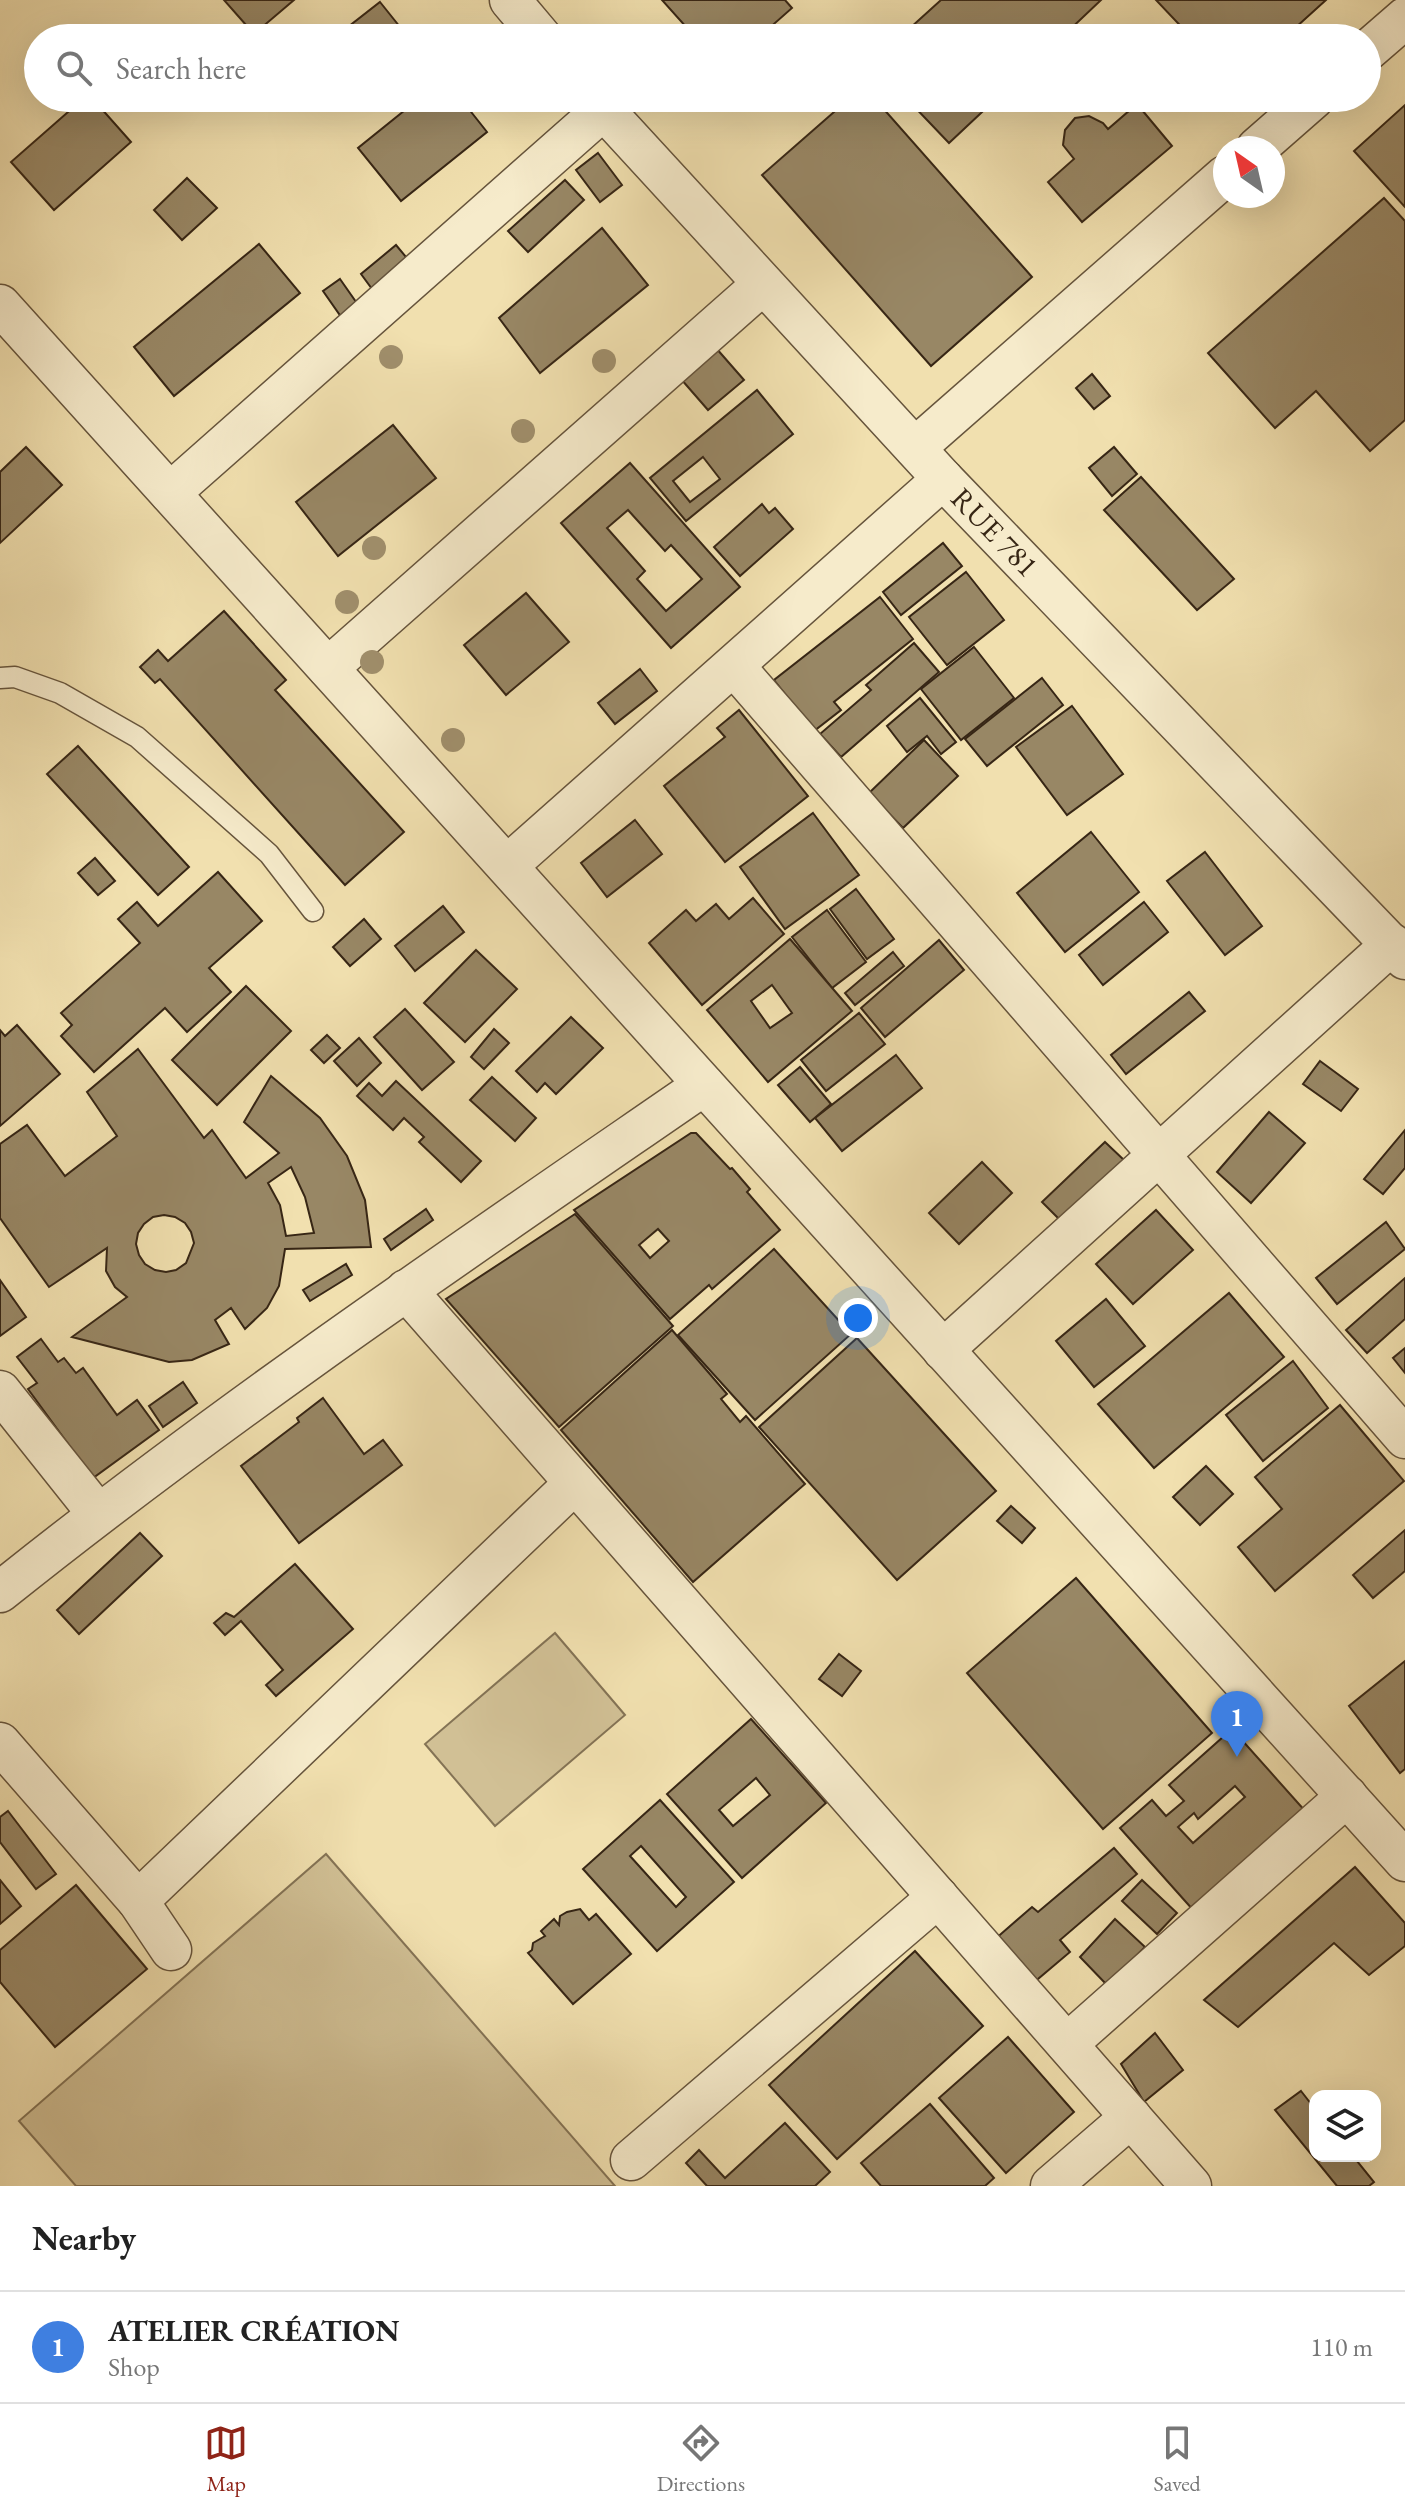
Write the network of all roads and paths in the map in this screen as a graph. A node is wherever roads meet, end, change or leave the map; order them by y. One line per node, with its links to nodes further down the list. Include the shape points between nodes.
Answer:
1 (510, 0): 3 (street)
2 (1405, 18): 4 (street)
3 (530, 24)
4 (1381, 39)
5 (589, 112): 14 (street)
6 (605, 112): 10 (street, RUE 781)
7 (1298, 112): 8 (street)
8 (1271, 136)
9 (1213, 187): 12 (street)
10 (763, 284): 12 (street, RUE 781); 16 (street)
11 (0, 305): 14 (street)
12 (915, 448): 13 (street, RUE 781)
13 (943, 479): 15 (street); 20 (street, RUE 781)
14 (170, 493): 16 (street)
15 (734, 666): 18 (street); 22 (street)
16 (328, 668): 18 (street)
17 (0, 678): 19 (lane, via 15,677 60,693 137,737 269,854)
18 (507, 866): 21 (street)
19 (313, 911)
20 (1398, 952): 22 (street)
21 (704, 1085): 23 (street); 24 (street)
22 (1160, 1156): 24 (street); 26 (street)
23 (406, 1290): 27 (street); 28 (street)
24 (943, 1350): 31 (street)
25 (0, 1391): 28 (street)
26 (1405, 1438)
27 (575, 1483): 33 (street); 34 (street)
28 (98, 1514): 29 (street)
29 (0, 1592)
30 (0, 1743): 34 (street)
31 (1347, 1796): 32 (street); 36 (street)
32 (1405, 1861)
33 (938, 1897): 36 (street); 38 (street)
34 (138, 1901): 35 (street)
35 (171, 1950)
36 (1067, 2044): 37 (street)
37 (1131, 2117): 39 (street); 40 (street)
38 (631, 2160)
39 (1073, 2178)
40 (1191, 2186)

